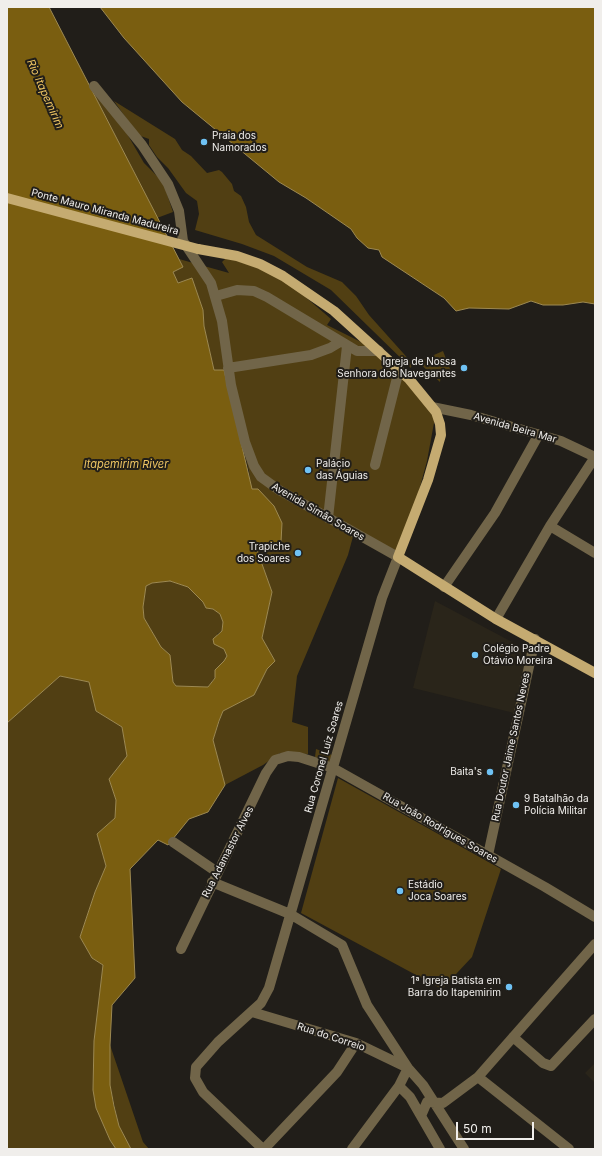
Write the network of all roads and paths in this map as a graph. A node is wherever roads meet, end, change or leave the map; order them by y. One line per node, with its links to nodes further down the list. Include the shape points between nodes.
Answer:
1 (94, 86): 3 (street, Avenida Simão Soares, via 142,145 168,184 179,211 183,241 211,283)
2 (7, 198): 5 (main road, Ponte Mauro Miranda Madureira, bridge, via 260,264 283,276 334,311)
3 (216, 296): 4 (street, via 237,290 254,291); 6 (street, Avenida Simão Soares)
4 (344, 344): 5 (street, via 357,351); 6 (street, via 311,355); 12 (street)
5 (379, 351): 7 (main road, Rua Coronel Luiz Soares)
6 (228, 368): 12 (street, Avenida Simão Soares, via 249,455 261,477)
7 (399, 370): 8 (main road, Rua Coronel Luiz Soares); 11 (street)
8 (432, 406): 9 (street, Avenida Beira Mar); 15 (main road, Rua Coronel Luiz Soares, via 440,424 438,451)
9 (539, 434): 10 (street, Avenida Beira Mar); 16 (street, via 495,513)
10 (595, 457): 13 (street)
11 (375, 465)
12 (328, 518): 15 (street, Avenida Simão Soares)
13 (550, 526): 14 (street); 17 (street)
14 (595, 553)
15 (398, 557): 16 (main road); 21 (street, Rua Coronel Luiz Soares, via 382,598)
16 (444, 587): 17 (main road)
17 (496, 619): 18 (main road)
18 (535, 639): 19 (main road); 23 (street, Rua Doutor Jaime Santos Neves)
19 (595, 673)
20 (278, 759): 21 (street, Rua João Rodrigues Soares, via 293,756); 24 (street, Rua Adamastor Alves, via 266,773 244,822)
21 (334, 768): 23 (street, Rua João Rodrigues Soares); 26 (street, Rua Coronel Luiz Soares)
22 (173, 842): 24 (street)
23 (488, 856): 27 (street, Rua João Rodrigues Soares)
24 (217, 872): 25 (street, Rua Adamastor Alves)
25 (212, 882): 26 (street); 29 (street, Rua Adamastor Alves)
26 (290, 914): 30 (street, Rua Coronel Luiz Soares, via 266,996); 34 (street, via 342,945 367,1005)
27 (595, 917)
28 (595, 944): 32 (street)
29 (181, 949)
30 (252, 1012): 33 (street, Rua do Correio); 39 (street, Rua Coronel Luiz Soares, via 218,1042 196,1068 195,1078 204,1092)
31 (595, 1019): 32 (street, via 551,1066 543,1063)
32 (513, 1037): 35 (street)
33 (356, 1043): 34 (street, Rua do Correio); 39 (street, via 337,1072)
34 (408, 1068): 36 (street); 37 (street, via 424,1085)
35 (478, 1077): 37 (street, via 443,1102); 43 (street)
36 (399, 1086): 38 (street, via 410,1097); 40 (street)
37 (433, 1101): 38 (street, via 426,1102); 42 (street)
38 (421, 1116): 41 (street)
39 (264, 1149)
40 (352, 1149)
41 (440, 1149)
42 (464, 1149)
43 (569, 1149)

